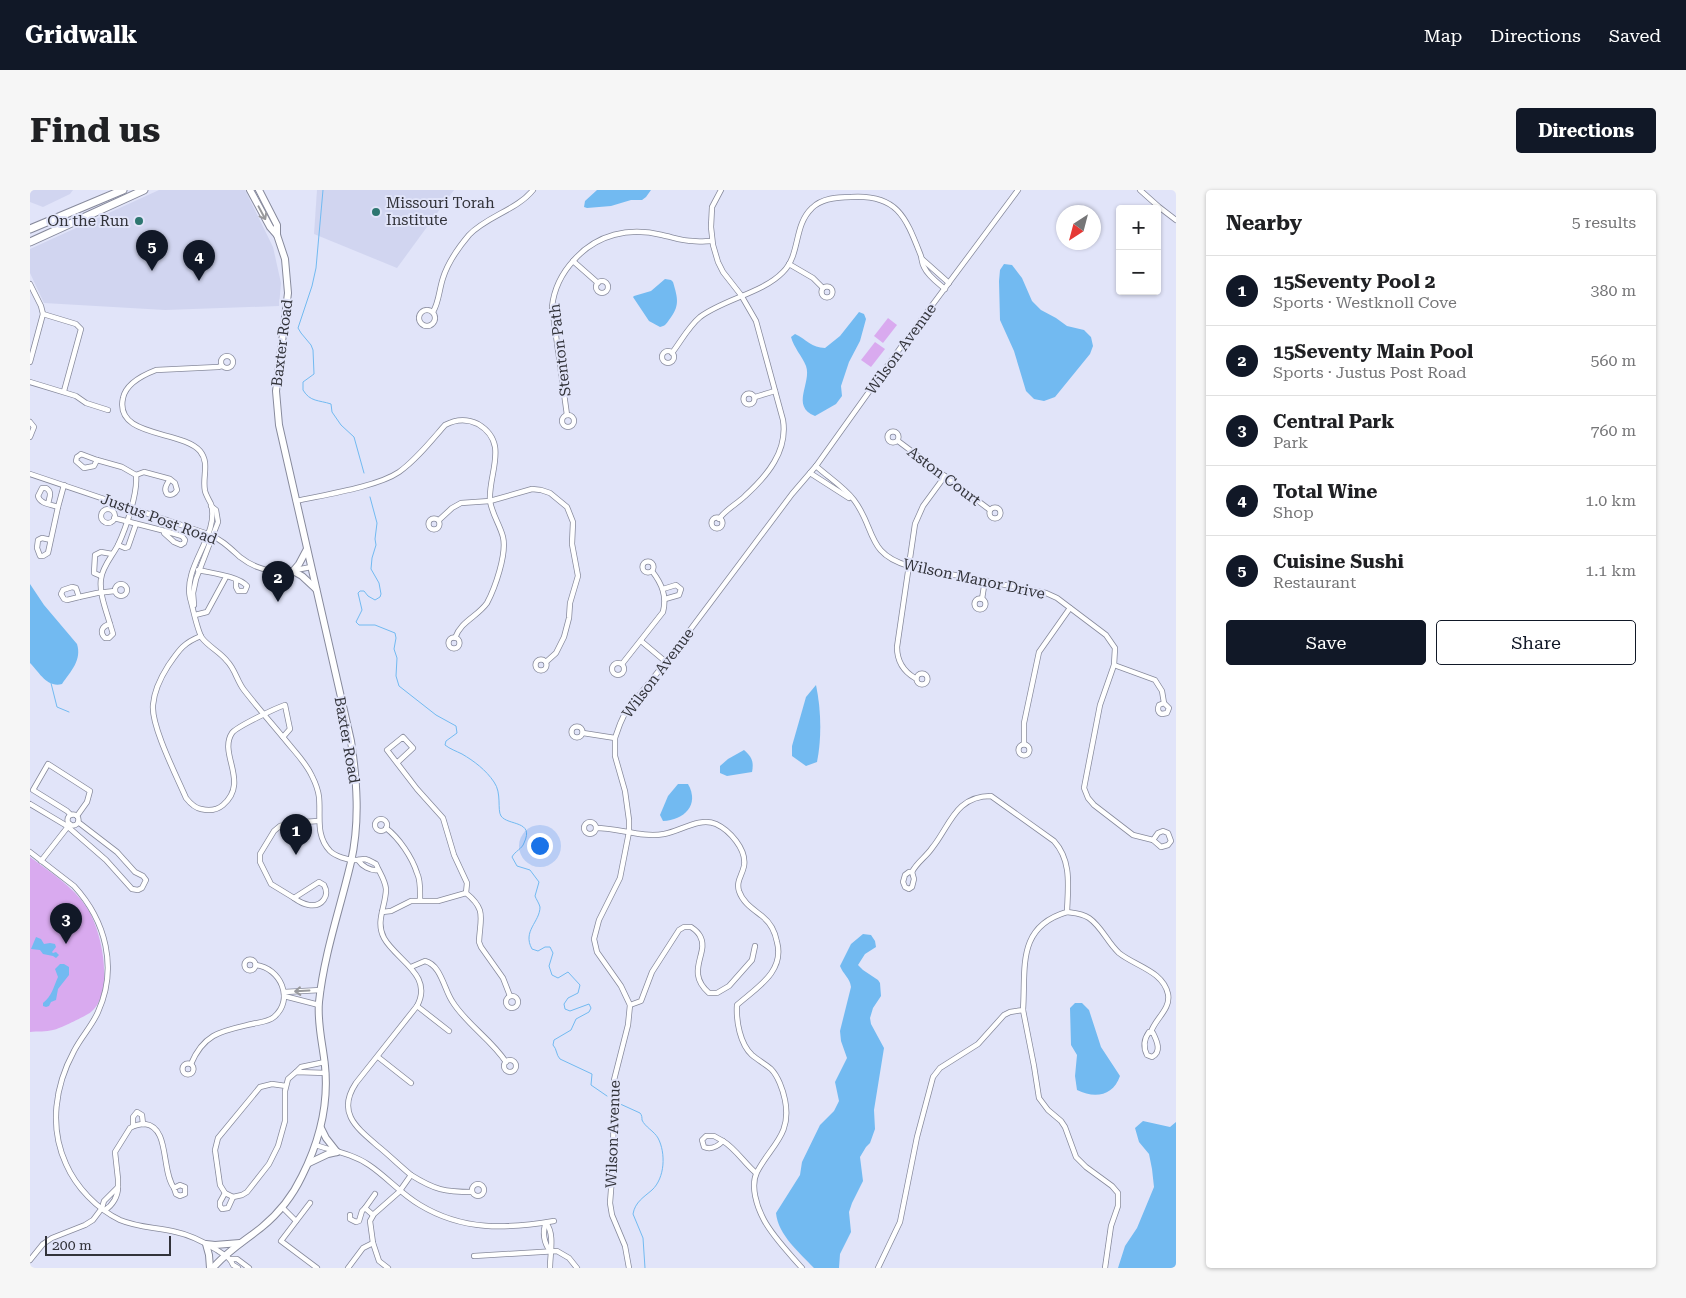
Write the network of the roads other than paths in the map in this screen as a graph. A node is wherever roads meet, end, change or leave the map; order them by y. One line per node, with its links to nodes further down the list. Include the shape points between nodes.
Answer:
1 (123, 190): 12 (main road)
2 (144, 190): 15 (main road)
3 (250, 190): 13 (main road, Baxter Road, one-way to 13)
4 (259, 190): 13 (main road, Baxter Road, via 277,225)
5 (533, 190): 25 (street, via 522,201 480,226 461,246 446,269)
6 (721, 190): 14 (street, via 712,207)
7 (839, 190): 10 (street)
8 (1018, 190): 20 (street, Wilson Avenue)
9 (1140, 190): 11 (street)
10 (840, 197): 16 (street, via 872,197 896,208 905,220); 18 (street, via 819,202 808,213 800,224)
11 (1176, 220)
12 (30, 229)
13 (277, 235): 48 (main road, Baxter Road, via 285,259 288,293 276,390 279,425)
14 (712, 241): 17 (street, Stenton Path, via 692,241 645,232 612,234 588,246); 24 (street, via 718,262)
15 (30, 242)
16 (922, 259): 20 (street); 23 (street, via 925,270)
17 (573, 261): 19 (street); 35 (street, Stenton Path, via 558,282 552,308)
18 (790, 264): 22 (street); 24 (street, via 776,278)
19 (598, 283)
20 (949, 283): 23 (street, Wilson Avenue)
21 (30, 284): 26 (street)
22 (823, 288)
23 (945, 289): 40 (street, Wilson Avenue)
24 (741, 295): 27 (street, via 700,317); 32 (street, via 756,321)
25 (433, 312)
26 (43, 314): 28 (street); 31 (street, via 76,324 81,329)
27 (672, 353)
28 (30, 362)
29 (222, 366): 60 (street, via 156,370 132,383 122,403 125,415 134,425 190,444 200,451 206,465 205,490 211,506)
30 (30, 382): 31 (street)
31 (64, 391): 34 (street)
32 (775, 391): 33 (street); 55 (street, via 784,428 776,460)
33 (755, 397)
34 (108, 410)
35 (567, 414)
36 (30, 422): 37 (street, via 34,427)
37 (30, 437)
38 (898, 441): 44 (street, Aston Court)
39 (97, 460): 43 (street)
40 (816, 466): 41 (street, Wilson Avenue); 47 (street, Wilson Manor Drive)
41 (810, 473): 47 (street); 88 (street, Wilson Avenue)
42 (30, 474): 46 (street, Justus Post Road)
43 (136, 475): 45 (street, via 144,472); 52 (street)
44 (945, 476): 53 (street, Aston Court); 65 (street, via 917,517)
45 (170, 479)
46 (64, 485): 51 (street); 52 (street, Justus Post Road)
47 (854, 500): 65 (street, Wilson Manor Drive, via 878,548 889,558)
48 (295, 501): 49 (street, via 384,480 404,468 445,425 463,419 486,430 495,446); 63 (main road, Baxter Road)
49 (490, 501): 56 (street, via 461,503); 85 (street, via 503,536 503,556 487,603 463,624); 87 (street, via 528,490 541,490 558,499 572,516 572,544 578,576 564,638 556,654)
50 (48, 504): 51 (street)
51 (58, 507): 61 (street)
52 (132, 508): 57 (street); 60 (street, Justus Post Road)
53 (990, 510)
54 (114, 518): 57 (street)
55 (720, 519)
56 (439, 520)
57 (126, 522): 58 (street); 62 (street)
58 (136, 524): 59 (street); 62 (street, via 128,547)
59 (164, 531)
60 (211, 535): 67 (street); 68 (street, Justus Post Road, via 254,566 276,572)
61 (51, 540)
62 (118, 545): 64 (street)
63 (307, 549): 66 (main road, Baxter Road); 68 (main road)
64 (112, 554): 70 (street); 70 (street, via 101,552 95,555 94,573)
65 (909, 566): 73 (street, Wilson Manor Drive); 91 (street, via 897,653 905,671)
66 (311, 567): 68 (street, Justus Post Road); 74 (main road, Baxter Road)
67 (196, 570): 71 (street); 82 (street)
68 (292, 571): 74 (main road)
69 (652, 572): 75 (street)
70 (101, 576): 77 (street)
71 (226, 577): 72 (street); 82 (street, via 207,612)
72 (236, 580)
73 (985, 580): 80 (street); 81 (street, Wilson Manor Drive, via 1046,593)
74 (316, 589): 112 (main road, Baxter Road, via 356,770)
75 (663, 589): 79 (street); 79 (street, via 676,585 681,588 679,595)
76 (115, 591): 77 (street)
77 (102, 592): 78 (street); 83 (street)
78 (79, 598)
79 (665, 599): 86 (street, via 662,615)
80 (982, 599)
81 (1070, 608): 90 (street, Wilson Manor Drive, via 1109,638 1115,648); 97 (street, via 1039,652 1024,722)
82 (195, 614): 84 (street)
83 (110, 624)
84 (201, 636): 93 (street, via 227,660 242,689); 93 (street, via 187,642 178,651 161,679 153,705 154,720 186,798 192,805 208,810 226,802 234,782 228,745 230,736 240,726)
85 (455, 638)
86 (641, 641): 88 (street); 89 (street)
87 (546, 662)
88 (666, 662): 96 (street, Wilson Avenue, via 626,713)
89 (622, 664)
90 (1114, 666): 92 (street, via 1155,680 1162,691); 110 (street, Wilson Manor Drive, via 1100,705 1084,788 1094,805 1133,835)
91 (915, 678)
92 (1164, 703)
93 (264, 715): 95 (street); 95 (street, via 285,705 290,730)
94 (582, 733): 96 (street)
95 (283, 737): 104 (street, via 305,764 314,782 319,798)
96 (615, 738): 109 (street, Wilson Avenue, via 615,756 630,820)
97 (1024, 744)
98 (396, 763): 98 (street, via 412,748 404,737 387,750); 115 (street, via 443,818 467,883)
99 (33, 790): 100 (street); 102 (street); 103 (street, via 48,764 90,791)
100 (30, 796)
101 (30, 804): 106 (street)
102 (71, 815): 103 (street); 106 (street)
103 (77, 816): 105 (street)
104 (318, 821): 112 (street, via 323,840 331,852); 116 (street, via 280,826 259,857 271,884)
105 (78, 822): 106 (street); 106 (street, via 143,876 146,880 142,888 132,889)
106 (68, 825): 113 (street)
107 (386, 828): 117 (street, via 394,834 414,865 420,884)
108 (596, 828): 109 (street)
109 (629, 832): 127 (street, Wilson Avenue, via 620,878 599,920 594,939 597,952); 147 (street, via 662,834 707,822 726,830 743,856 744,866 738,880 740,894 775,933 779,951 774,967 762,984 737,1005 736,1016 746,1048 771,1069 785,1100 786,1125 782,1136)
110 (1153, 840)
111 (30, 852): 113 (street)
112 (355, 860): 118 (street, via 378,870 386,886); 123 (main road, Baxter Road, via 335,918)
113 (41, 861): 159 (street, via 74,886 93,910 106,944 108,974 105,990 97,1014 74,1049 65,1070 56,1114 58,1142 66,1165 81,1188)
114 (912, 872): 119 (street, via 932,849 954,813 974,799 991,796 1054,841 1061,850 1068,867)
115 (466, 893): 117 (street, via 438,901); 125 (street, via 480,910 479,942 503,978)
116 (294, 898): 116 (street, via 304,904 320,904 326,897 326,888 319,882)
117 (420, 900): 118 (street, via 411,901 392,912)
118 (382, 912): 122 (street, via 384,938)
119 (1067, 912): 129 (street, via 1048,920 1028,945); 131 (street, via 1088,918 1118,952 1160,981 1168,994 1168,1002)
120 (755, 946): 127 (street, via 752,960 729,986 717,993 709,993 698,975 700,936 691,927 684,927 652,972 641,1001)
121 (256, 965): 124 (street, via 275,974 283,985)
122 (412, 967): 128 (street, via 421,987 421,1000); 134 (street, via 425,961 433,964 453,1003 499,1050)
123 (321, 990): 124 (street, one-way to 124); 126 (main road, Baxter Road)
124 (284, 994): 126 (street); 135 (street, via 281,1008 272,1018 214,1035 196,1051)
125 (510, 996)
126 (319, 1004): 133 (main road, Baxter Road)
127 (630, 1005): 180 (street, Wilson Avenue, via 614,1080 610,1203)
128 (417, 1006): 130 (street); 132 (street)
129 (1023, 1010): 182 (street, via 1004,1016 978,1044 940,1068 933,1078 900,1222); 183 (street, via 1038,1098 1065,1127 1076,1157 1118,1193)
130 (449, 1031)
131 (1151, 1032): 131 (street, via 1144,1046 1147,1055 1152,1057 1158,1050 1155,1035)
132 (378, 1056): 138 (street); 148 (street, via 348,1096 349,1115 356,1127)
133 (325, 1062): 136 (street, via 300,1067); 137 (main road, Baxter Road)
134 (506, 1062)
135 (190, 1064)
136 (296, 1072): 137 (street); 139 (street)
137 (326, 1073): 142 (main road, Baxter Road)
138 (411, 1083)
139 (286, 1086): 153 (street, via 272,1084 260,1087 218,1138 215,1150 220,1185); 155 (street, via 285,1121 274,1155 247,1192)
140 (142, 1124): 141 (street); 141 (street, via 142,1115 137,1112 132,1117); 150 (street, via 152,1125 159,1133 168,1178)
141 (133, 1126): 149 (street, via 115,1152)
142 (321, 1128): 144 (main road, Baxter Road); 145 (main road)
143 (722, 1142): 147 (street)
144 (315, 1145): 145 (street); 146 (main road, Baxter Road)
145 (337, 1152): 146 (main road); 151 (street, via 368,1164)
146 (309, 1163): 157 (main road, Baxter Road)
147 (756, 1173): 181 (street, via 757,1204 764,1222)
148 (411, 1175): 151 (street); 152 (street, via 435,1189)
149 (118, 1187): 159 (street, via 104,1201); 159 (street, via 113,1203)
150 (174, 1188)
151 (400, 1192): 161 (street); 164 (street, via 438,1214 478,1226)
152 (472, 1192)
153 (225, 1193): 155 (street); 155 (street, via 220,1202 222,1209 230,1206)
154 (375, 1194): 158 (street)
155 (233, 1197)
156 (310, 1203): 162 (street)
157 (282, 1207): 162 (street); 165 (main road, Baxter Road)
158 (365, 1208): 160 (street, via 359,1221 350,1219); 161 (street)
159 (104, 1209): 166 (street, via 130,1224 176,1232); 171 (street, via 85,1225 43,1244)
160 (350, 1215)
161 (373, 1215): 167 (street, via 370,1221)
162 (296, 1221): 175 (street, via 281,1241)
163 (554, 1221): 164 (street)
164 (546, 1223): 168 (street, via 543,1228 545,1246)
165 (240, 1243): 166 (main road); 170 (main road, Baxter Road)
166 (206, 1244): 170 (street); 172 (main road)
167 (373, 1244): 176 (street, via 363,1248); 177 (street, via 379,1261)
168 (550, 1251): 169 (street); 178 (street); 179 (street, via 564,1255)
169 (474, 1256)
170 (228, 1257): 172 (main road, Baxter Road); 173 (street); 174 (street)
171 (30, 1260)
172 (212, 1268)
173 (238, 1268)
174 (249, 1268)
175 (317, 1268)
176 (348, 1268)
177 (388, 1268)
178 (550, 1268)
179 (577, 1268)
180 (629, 1268)
181 (802, 1268)
182 (878, 1268)
183 (1105, 1268)

